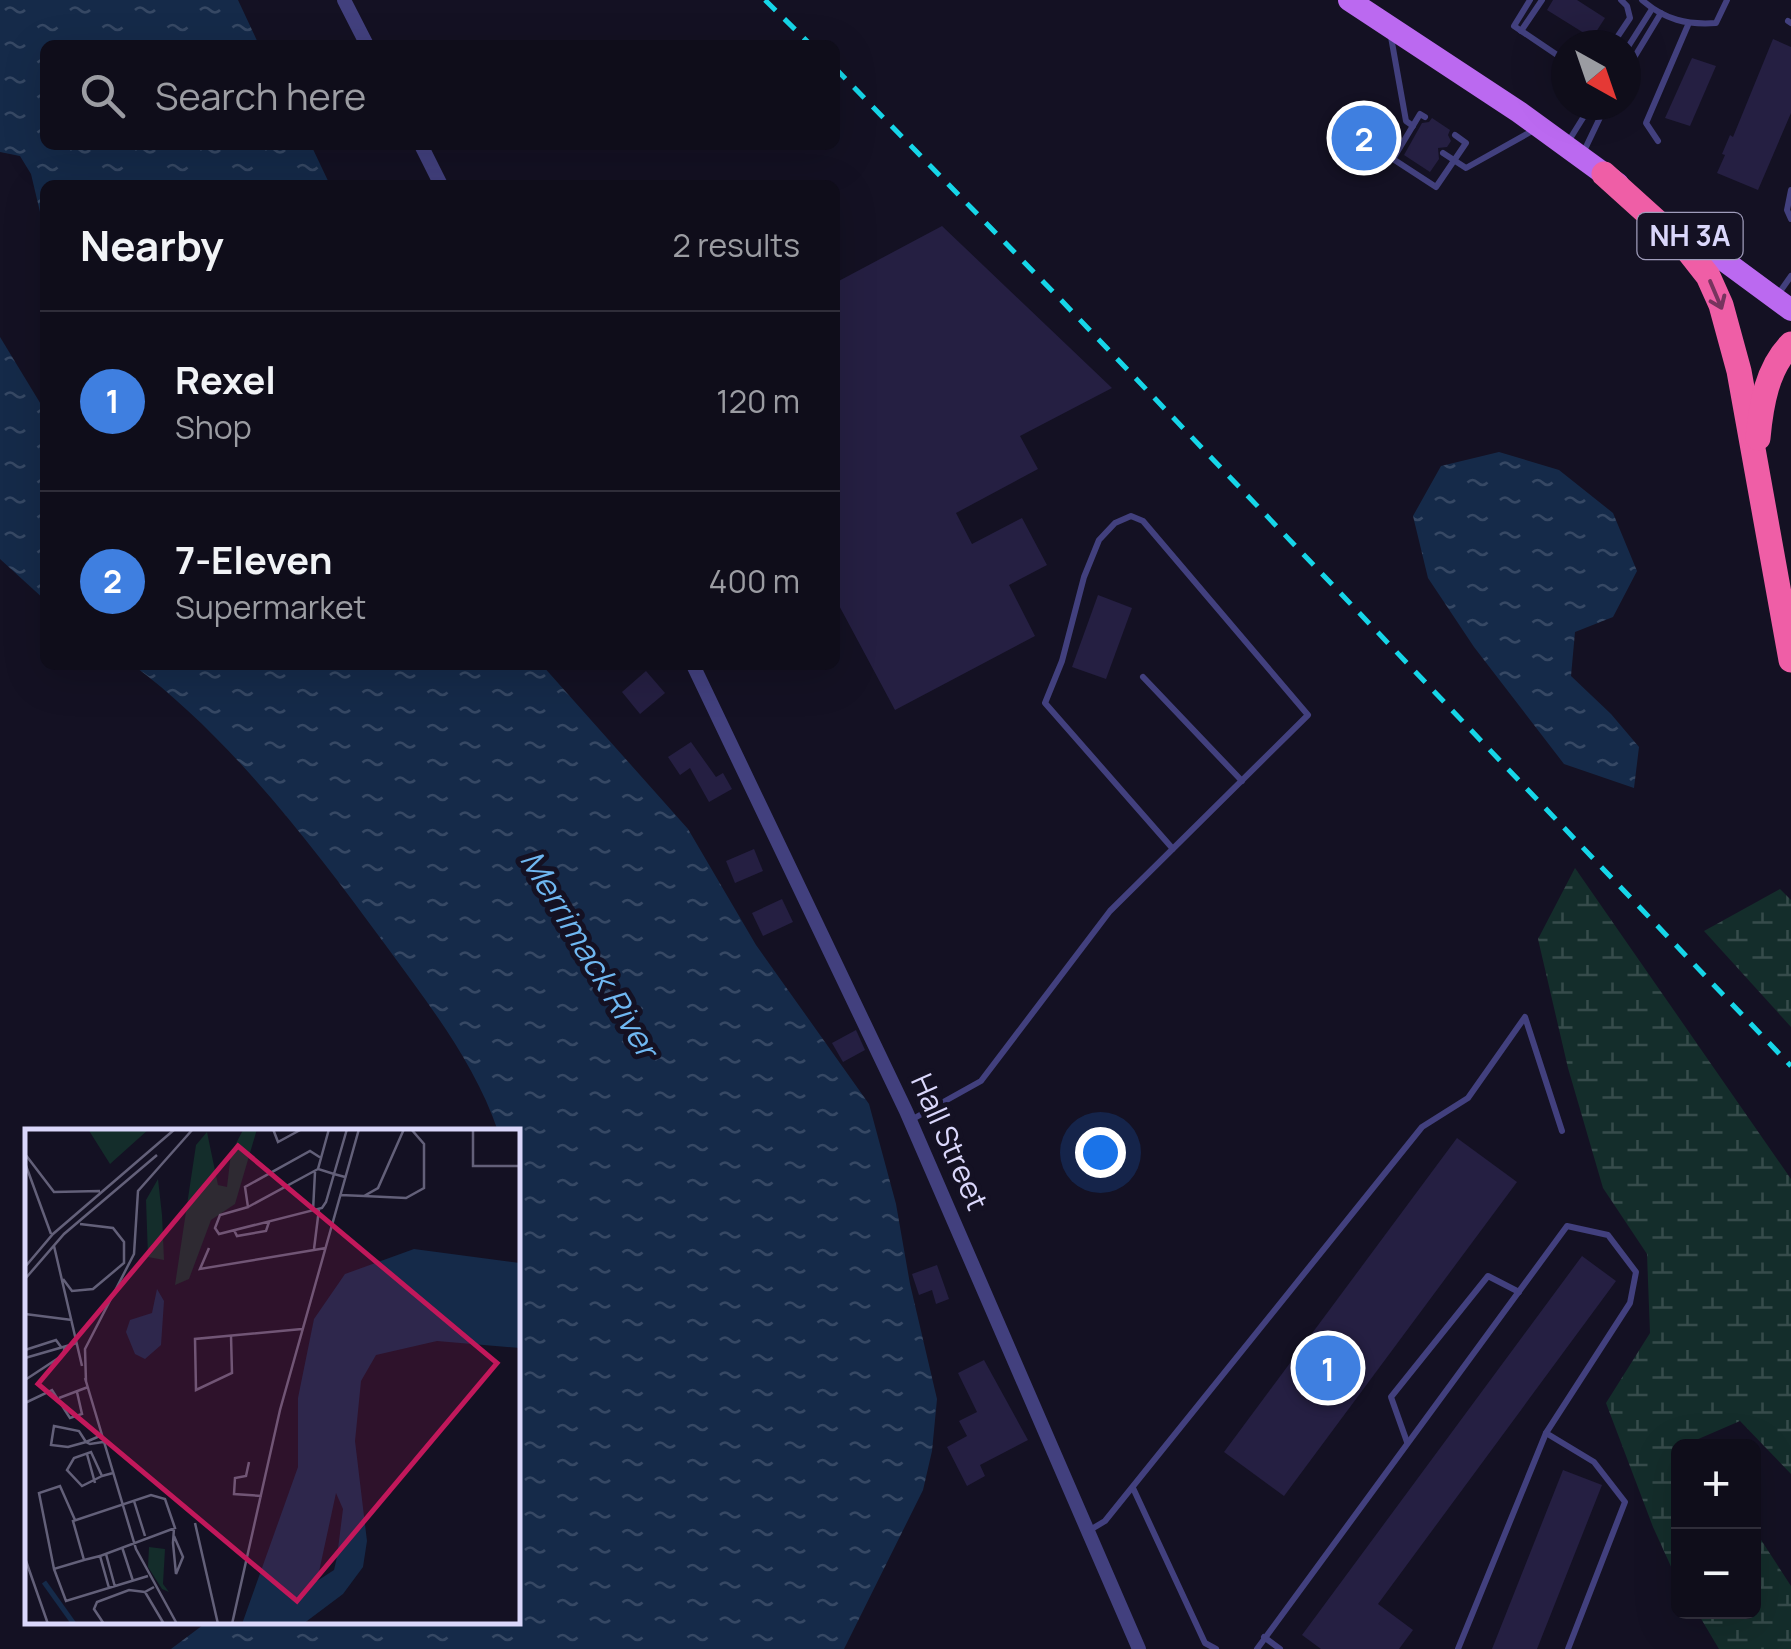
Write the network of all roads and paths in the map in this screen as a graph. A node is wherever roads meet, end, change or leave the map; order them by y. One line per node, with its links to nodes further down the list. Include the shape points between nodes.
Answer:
1 (344, 0): 15 (street)
2 (1530, 0): 12 (lane)
3 (1542, 0): 12 (lane)
4 (1621, 0): 13 (lane, via 1630,18)
5 (1642, 0): 8 (lane)
6 (1726, 0): 10 (lane, via 1716,24)
7 (1358, 3): 11 (main road, NH 3A)
8 (1652, 8): 9 (lane); 14 (lane)
9 (1661, 13): 10 (lane); 16 (lane)
10 (1688, 25): 24 (lane, via 1646,123)
11 (1389, 26): 21 (main road, NH 3A); 22 (lane)
12 (1517, 28): 17 (lane)
13 (1622, 30)
14 (1638, 30)
15 (364, 40)
16 (1641, 46)
17 (1551, 51)
18 (1425, 117): 22 (lane, via 1420,114)
19 (1585, 120): 26 (lane)
20 (1596, 120): 26 (lane)
21 (1539, 127): 26 (main road, NH 3A); 28 (lane, via 1466,168)
22 (1412, 130): 28 (lane, via 1393,159 1436,186)
23 (1455, 135): 28 (lane, via 1466,143)
24 (1658, 141)
25 (424, 150): 30 (street)
26 (1574, 151): 29 (main road, NH 3A)
27 (1443, 153): 28 (lane)
28 (1454, 160)
29 (1604, 174): 34 (main road, NH 3A); 36 (highway, one-way to 36, via 1686,248 1713,286 1730,332)
30 (439, 180)
31 (1791, 190): 32 (lane)
32 (1791, 219)
33 (1791, 276): 34 (lane)
34 (1783, 304)
35 (1791, 344): 36 (highway, via 1765,394)
36 (1756, 473): 37 (highway)
37 (1791, 660)
38 (695, 670): 42 (street, Hall Street)
39 (1143, 677): 40 (lane)
40 (1242, 781): 41 (lane); 41 (lane, via 1308,716 1142,521 1130,516 1099,540 1045,704)
41 (1173, 849): 42 (lane, via 1110,912 981,1082)
42 (910, 1121): 48 (street, Hall Street)
43 (1562, 1131): 47 (lane, via 1525,1017 1468,1098 1422,1126)
44 (1519, 1292): 45 (lane, via 1568,1226 1608,1235 1636,1272 1630,1303); 46 (lane); 46 (lane, via 1488,1276 1392,1397)
45 (1546, 1433): 54 (lane); 55 (lane, via 1594,1462 1625,1502)
46 (1408, 1443): 49 (lane)
47 (1133, 1487): 48 (lane, via 1106,1521); 51 (lane, via 1205,1642)
48 (1088, 1530): 50 (street, Hall Street)
49 (1264, 1637): 52 (lane); 53 (lane)
50 (1140, 1649)
51 (1216, 1649)
52 (1257, 1649)
53 (1280, 1649)
54 (1458, 1649)
55 (1568, 1649)

